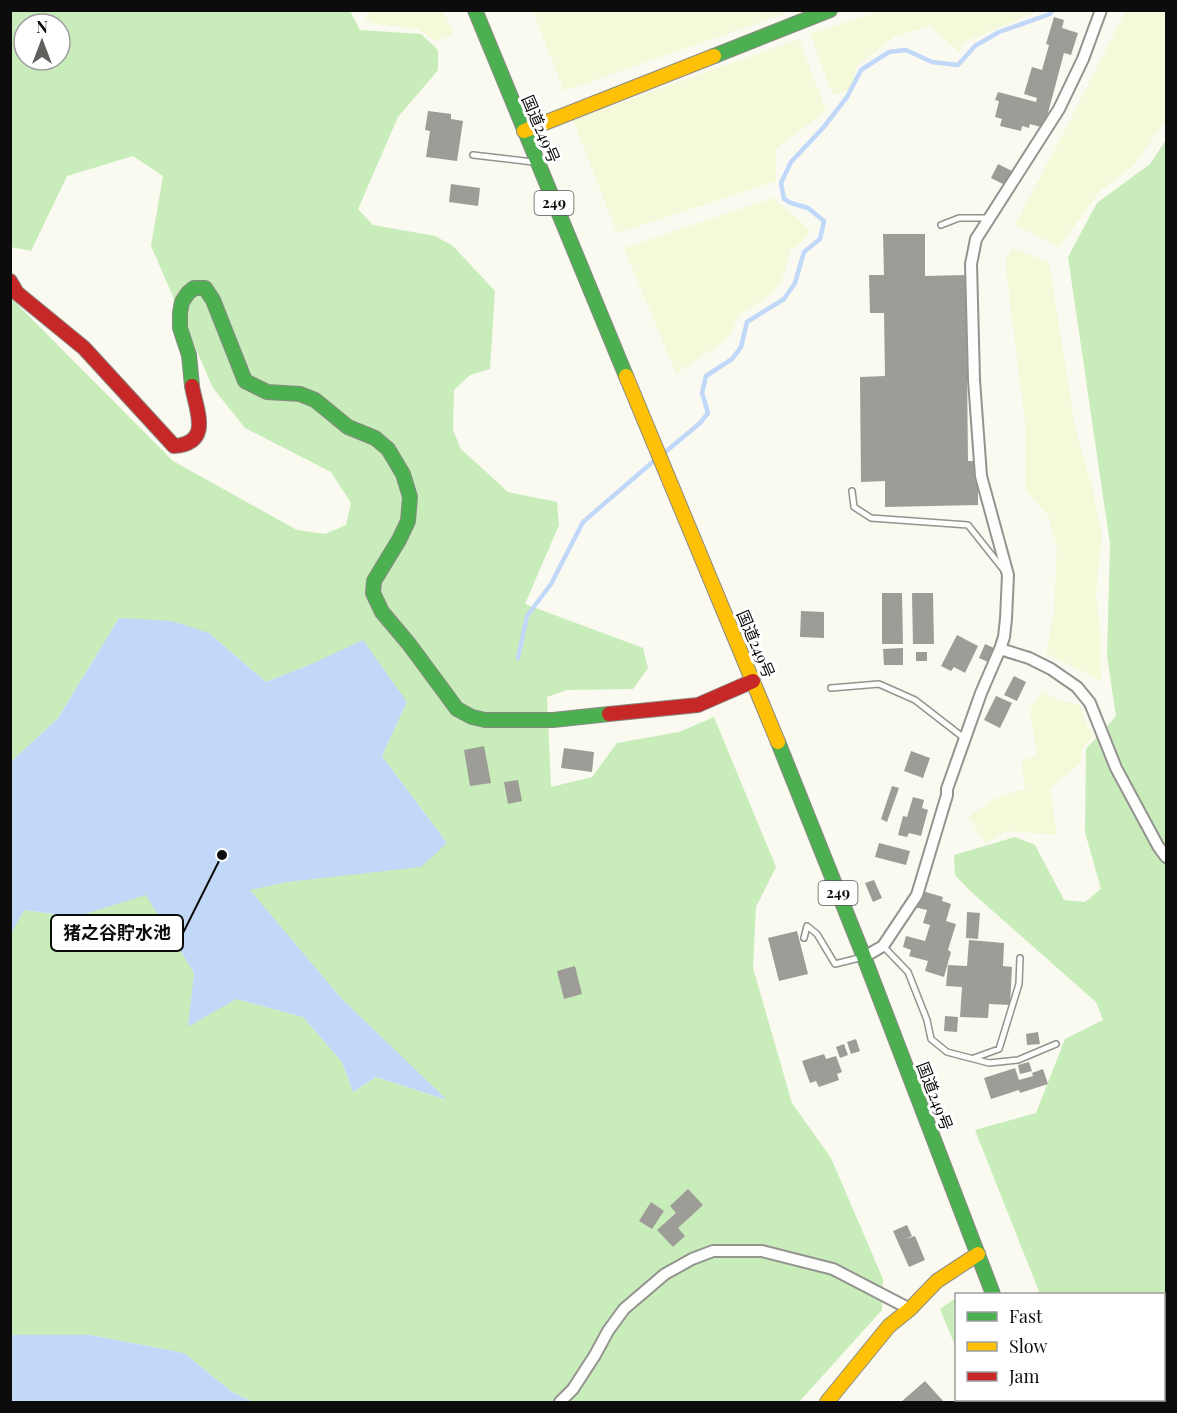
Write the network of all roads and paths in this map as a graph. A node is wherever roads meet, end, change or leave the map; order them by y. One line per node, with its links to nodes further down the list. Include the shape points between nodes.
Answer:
1 (475, 10): 4 (main road, 国道249号 / 249)
2 (830, 10): 4 (main road)
3 (1101, 10): 7 (street, via 1059,109)
4 (524, 131): 6 (main road, 国道249号 / 249)
5 (473, 155): 6 (lane)
6 (537, 162): 13 (main road, 国道249号 / 249)
7 (990, 218): 8 (lane, via 959,218); 11 (street, via 976,239 971,264 974,380 981,476)
8 (941, 225)
9 (10, 282): 13 (main road, via 17,293 84,348 174,446 193,442 198,433 200,414 179,312 191,290 205,288 245,381 267,392 300,394 315,400 348,426 375,438 388,449 403,474 410,497 408,521 374,581 373,593 382,612 457,709 484,720 554,720 698,705)
10 (852, 491): 11 (lane, via 854,507 871,518 968,525)
11 (1008, 575): 12 (street)
12 (1000, 649): 15 (street); 16 (street, via 1051,669 1077,687 1090,703 1116,768)
13 (753, 681): 19 (main road, 国道249号 / 249)
14 (831, 688): 15 (lane, via 879,684 915,700)
15 (964, 738): 18 (street, via 917,895)
16 (1167, 857)
17 (804, 938): 19 (lane, via 807,926 817,934 835,964)
18 (883, 946): 19 (street); 22 (lane, via 908,972 931,1040 947,1052)
19 (864, 957): 23 (main road, 国道249号 / 249)
20 (1020, 958): 22 (lane, via 1019,984 999,1049)
21 (1056, 1044): 22 (lane, via 1018,1060 989,1063)
22 (972, 1059)
23 (978, 1254): 24 (main road, 国道249号 / 249); 25 (main road, via 937,1281)
24 (993, 1293)
25 (910, 1309): 26 (street, via 833,1269 762,1251 713,1251 665,1274 624,1310 573,1389); 27 (main road, via 889,1326)
26 (560, 1402)
27 (827, 1402)

